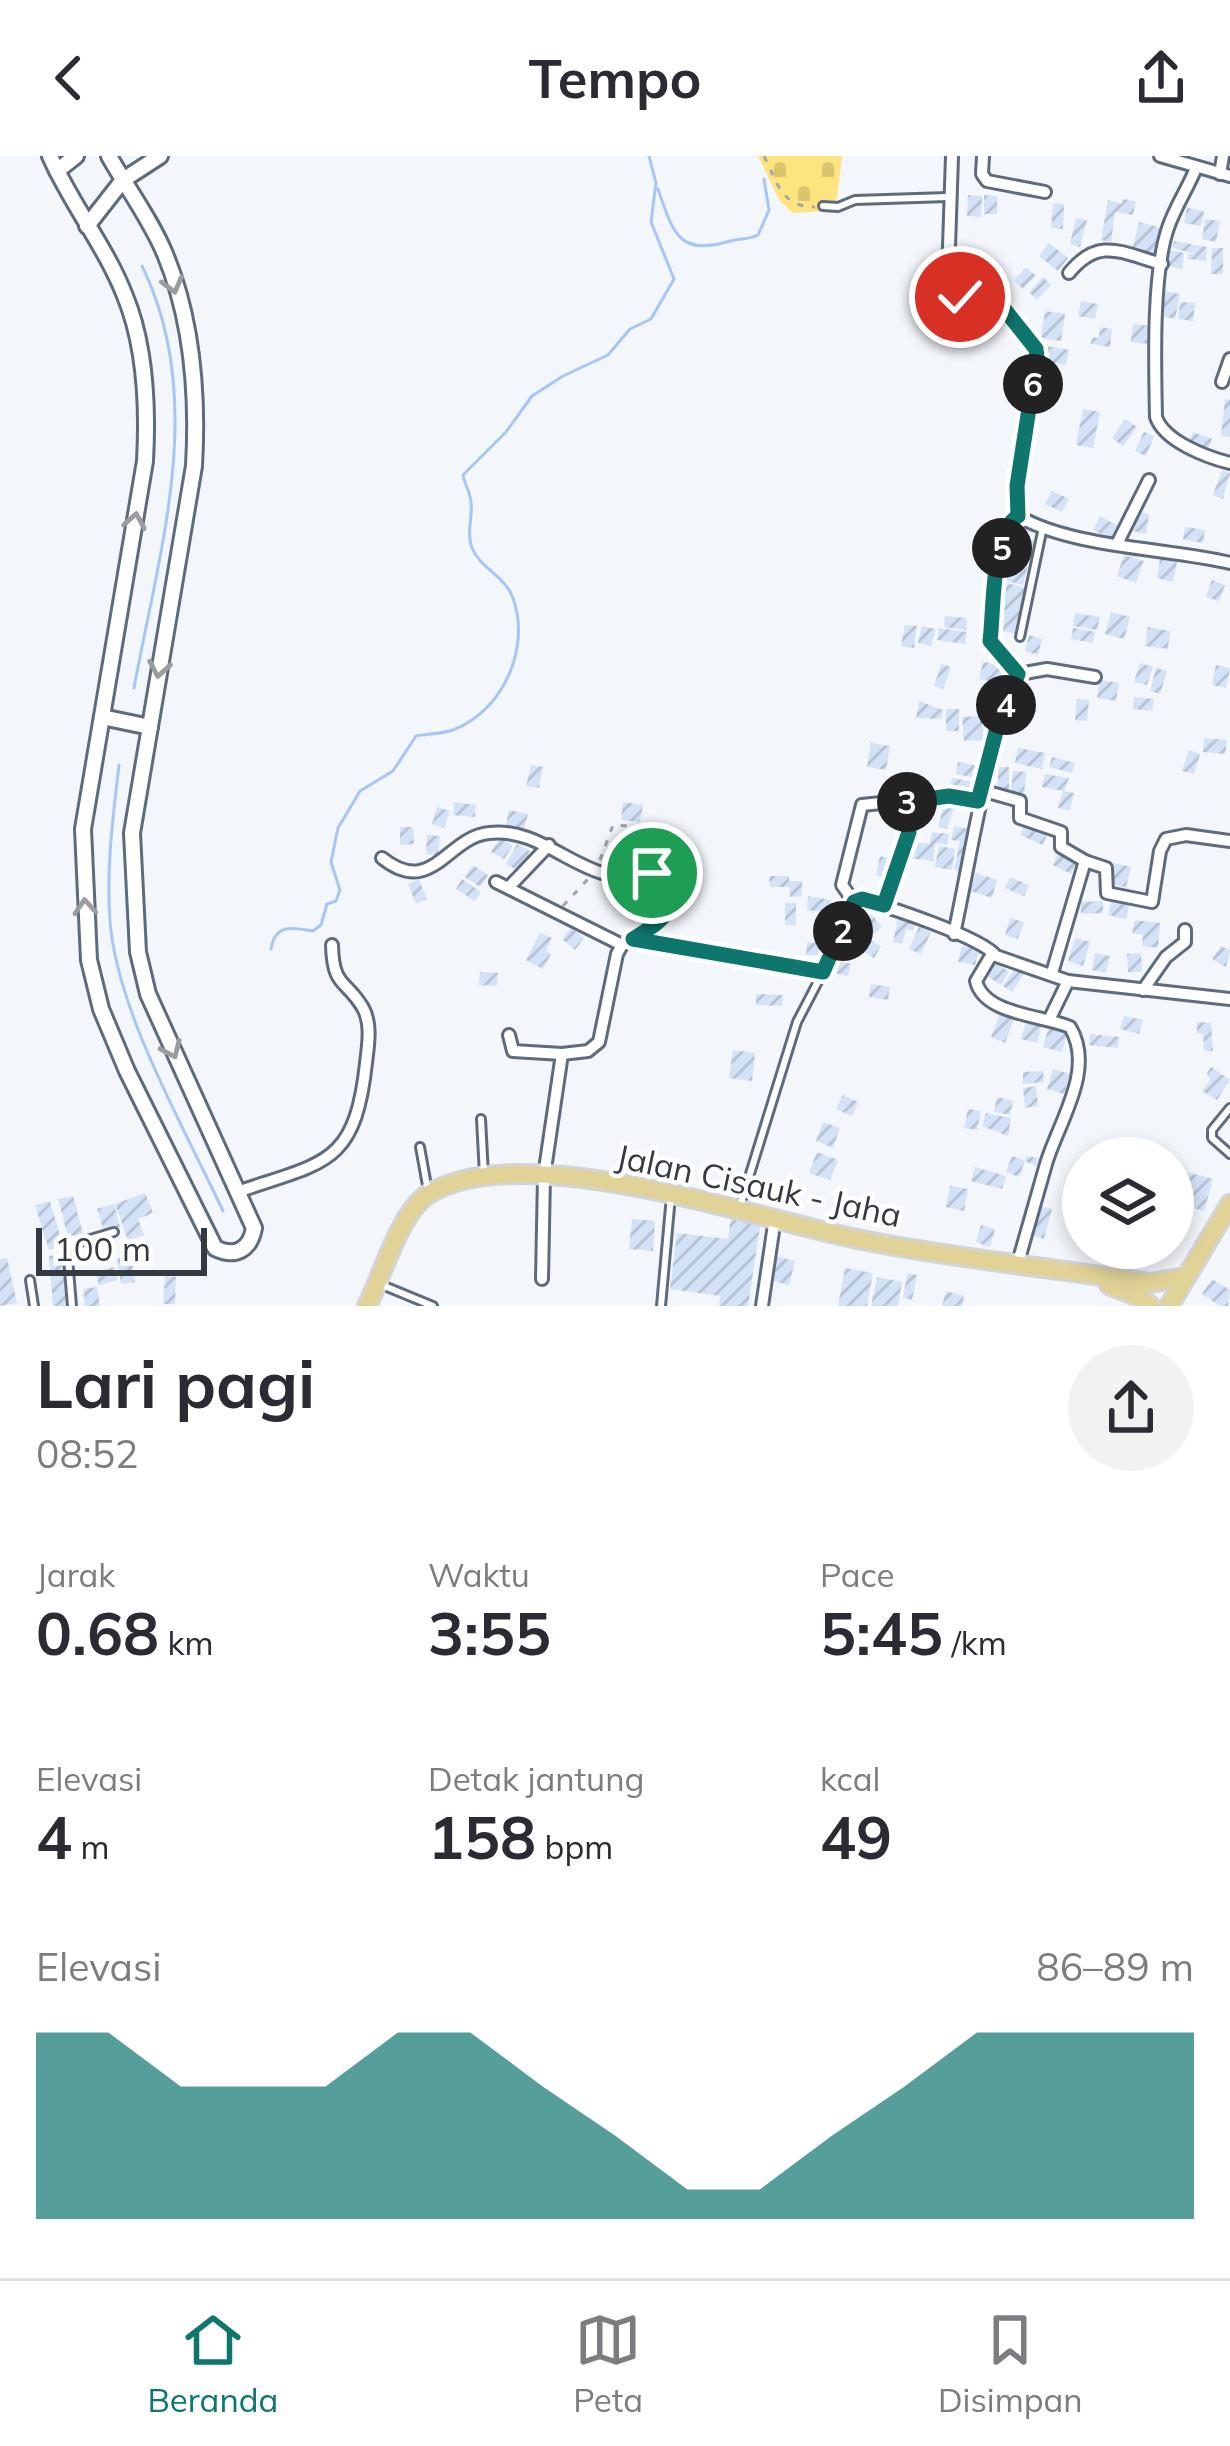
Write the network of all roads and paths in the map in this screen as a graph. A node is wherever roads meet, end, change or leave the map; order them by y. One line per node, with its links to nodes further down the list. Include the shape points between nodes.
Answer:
1 (76, 156): 9 (street)
2 (109, 156): 12 (street)
3 (160, 156): 12 (street)
4 (764, 156): 15 (path, via 788,201)
5 (952, 156): 14 (street)
6 (982, 156): 13 (street, via 987,181)
7 (1160, 156): 10 (street)
8 (1223, 156): 11 (street)
9 (54, 163): 16 (street)
10 (1196, 168): 11 (street); 17 (street, via 1168,228)
11 (1225, 175)
12 (123, 180): 16 (street); 31 (street, one-way to 31, via 165,254 197,419)
13 (1045, 192)
14 (948, 197): 15 (lane); 23 (street, via 951,289 999,305 1036,349)
15 (823, 206)
16 (87, 226): 30 (street, one-way to 16, via 148,420 126,296)
17 (1162, 264): 18 (street, via 1100,250); 21 (street, via 1157,422)
18 (1069, 273)
19 (1230, 359): 20 (street)
20 (1222, 382)
21 (1230, 463)
22 (1149, 480): 25 (street)
23 (1018, 516): 24 (street); 28 (street, via 1008,524 994,578 990,641)
24 (1043, 527): 25 (street); 27 (lane)
25 (1117, 544): 26 (street)
26 (1230, 563)
27 (1020, 637)
28 (1018, 674): 29 (street, via 1047,669); 32 (street)
29 (1095, 677)
30 (102, 718): 31 (street); 60 (street, one-way to 30, via 252,1241 227,1254 215,1248 101,1010 89,960 83,829)
31 (150, 727): 60 (street, one-way to 60, via 132,833 137,952)
32 (979, 796): 33 (street); 37 (street, via 1020,801 1020,818 1061,832 1059,846); 41 (street)
33 (905, 802): 38 (street, via 860,807 842,885); 39 (street, via 909,832)
34 (1230, 841): 37 (street, via 1166,838 1152,902 1107,893 1106,868)
35 (549, 845): 36 (street, via 492,832 422,870); 42 (street, via 503,885); 42 (street, via 603,874 661,872 675,879 668,915)
36 (382, 858)
37 (1084, 861): 46 (street)
38 (854, 902): 39 (street); 45 (street)
39 (884, 905): 41 (street)
40 (1185, 929): 48 (street, via 1185,943)
41 (954, 934): 44 (street)
42 (627, 942): 45 (street); 52 (street, via 599,1042)
43 (332, 945): 60 (street, via 333,969 364,1009 370,1034 353,1129 324,1162)
44 (992, 954): 46 (street); 50 (street, via 976,981 983,997)
45 (823, 972): 63 (lane, via 797,1022)
46 (1052, 974): 47 (street)
47 (1068, 981): 48 (street); 50 (street)
48 (1142, 990): 49 (street)
49 (1230, 998)
50 (1049, 1018): 67 (street, via 1077,1038 1074,1093)
51 (509, 1035): 52 (street, via 513,1051)
52 (562, 1054): 57 (street)
53 (1230, 1108): 56 (lane, via 1212,1130)
54 (482, 1119): 58 (lane)
55 (420, 1148): 61 (lane)
56 (1230, 1154)
57 (544, 1176): 58 (main road, Jalan Cisauk - Jaha); 59 (main road, Jalan Cisauk - Jaha); 69 (street)
58 (484, 1178): 61 (main road, Jalan Cisauk - Jaha)
59 (671, 1191): 63 (main road, Jalan Cisauk - Jaha); 76 (lane)
60 (237, 1192)
61 (429, 1194): 71 (main road, via 409,1216)
62 (1230, 1204): 68 (main road)
63 (739, 1209): 64 (main road, Jalan Cisauk - Jaha)
64 (775, 1218): 67 (main road, Jalan Cisauk - Jaha, via 922,1249 944,1261); 77 (street)
65 (1230, 1221): 79 (main road)
66 (114, 1232): 73 (lane, via 68,1246)
67 (1017, 1267): 68 (main road, via 1150,1283); 78 (main road, via 1127,1290)
68 (1184, 1276): 79 (main road)
69 (542, 1279)
70 (30, 1280): 72 (lane)
71 (378, 1283): 74 (main road); 75 (lane)
72 (34, 1306)
73 (72, 1306)
74 (367, 1306)
75 (433, 1306)
76 (661, 1306)
77 (763, 1306)
78 (1151, 1306)
79 (1172, 1306)

